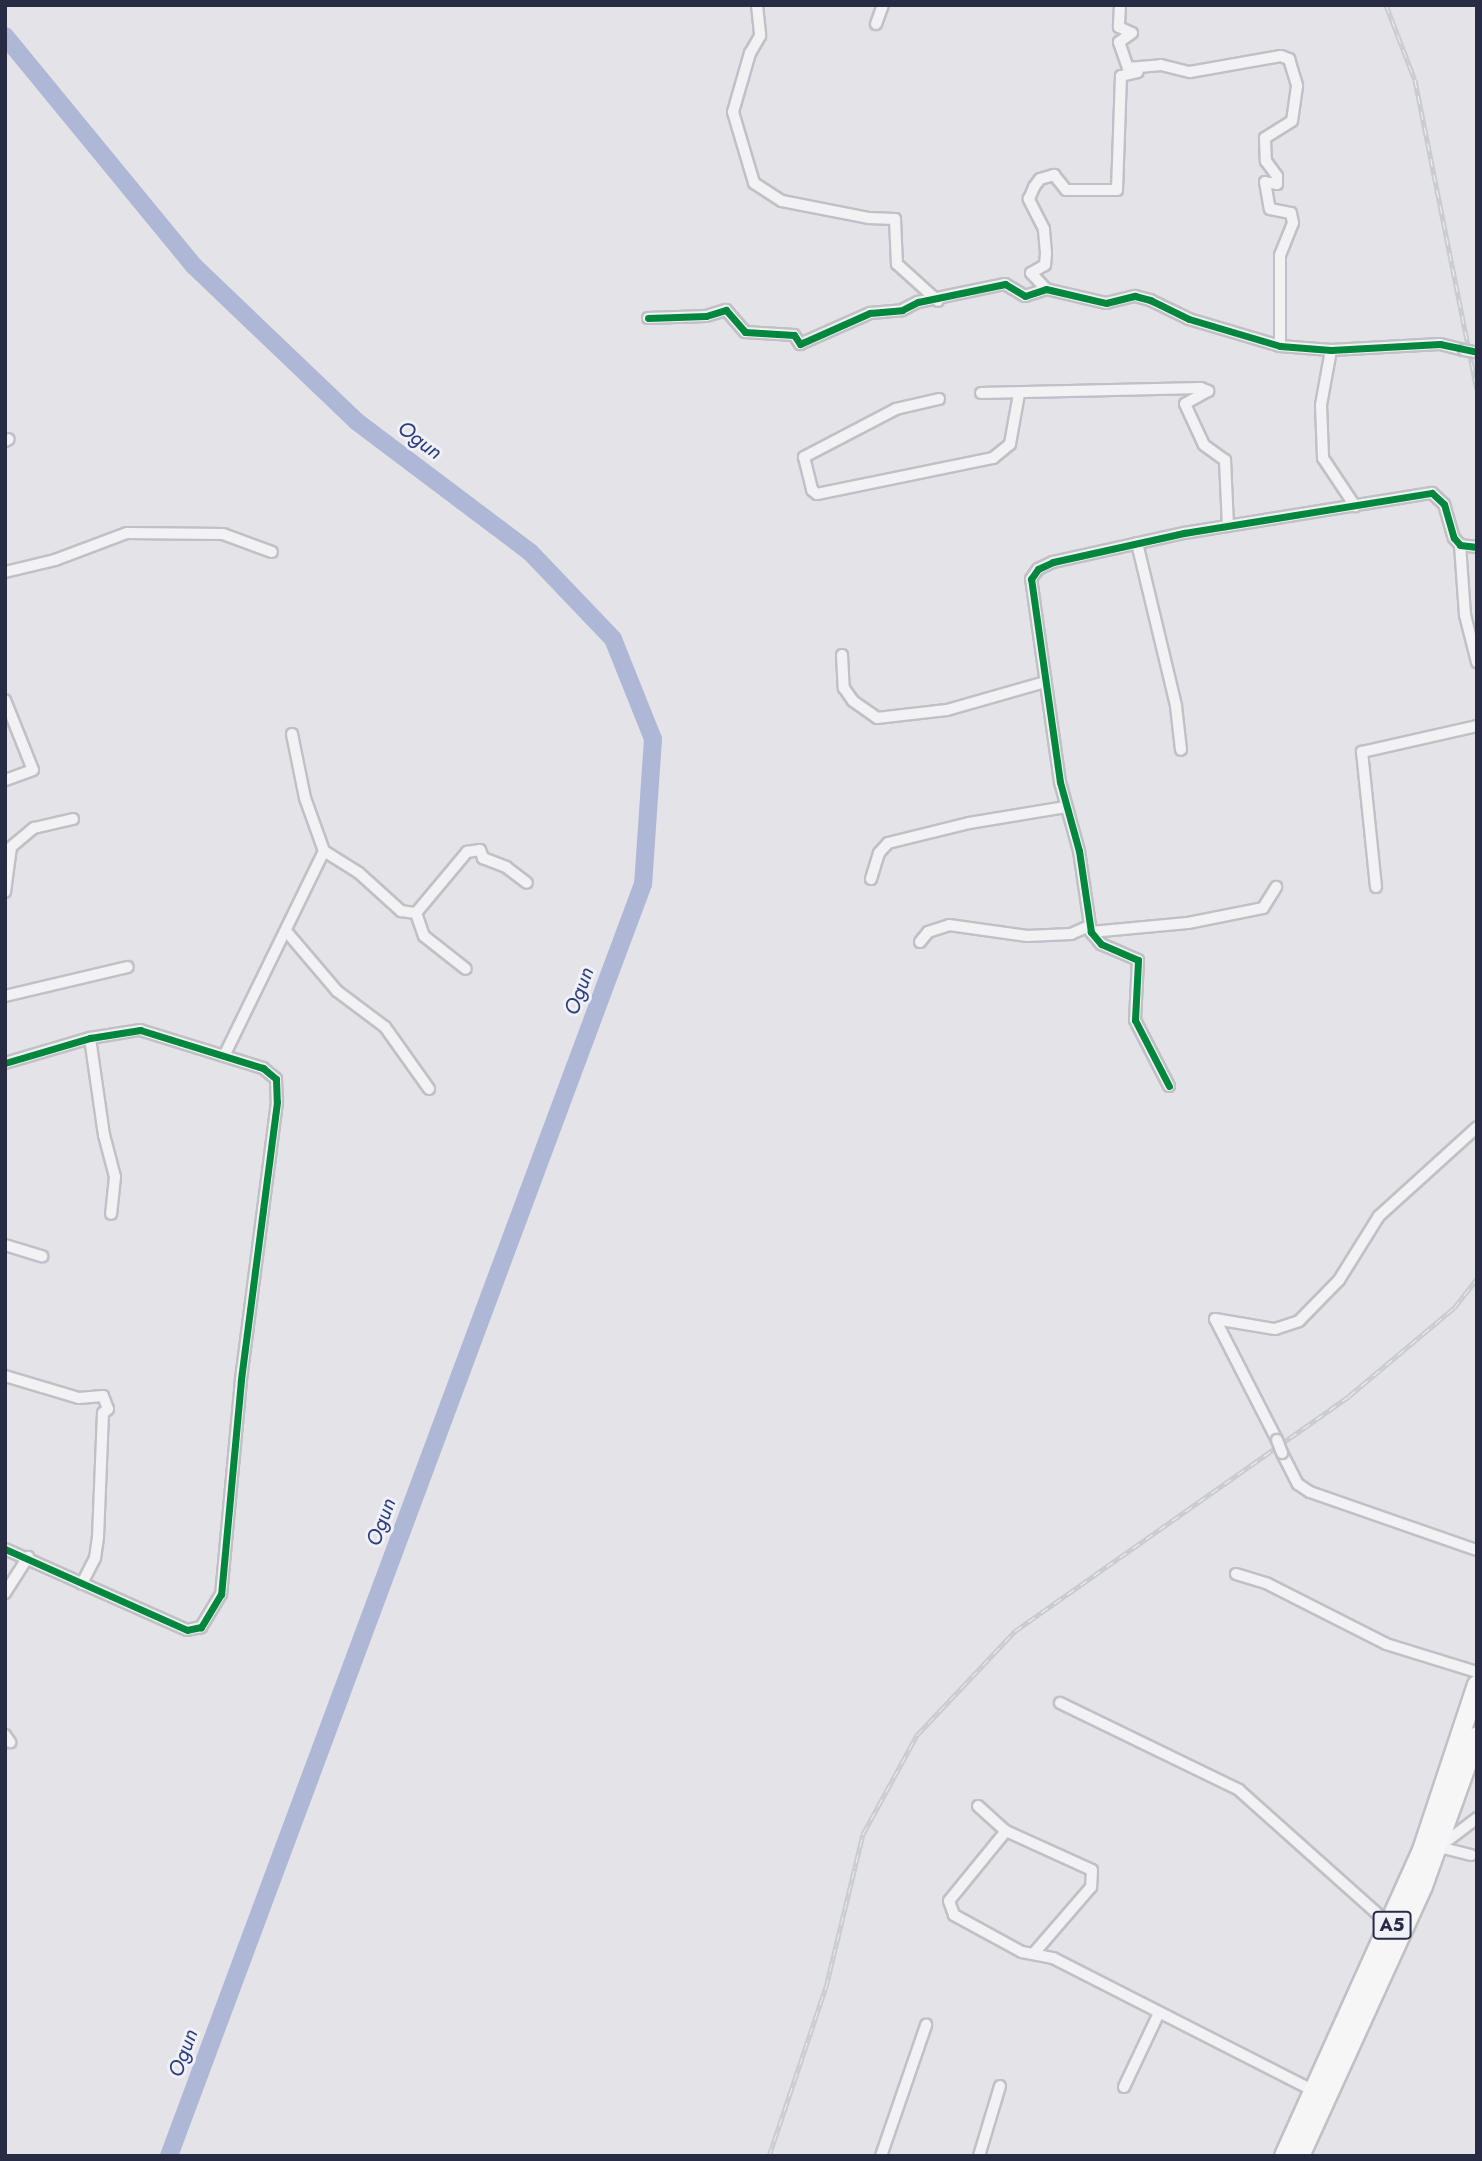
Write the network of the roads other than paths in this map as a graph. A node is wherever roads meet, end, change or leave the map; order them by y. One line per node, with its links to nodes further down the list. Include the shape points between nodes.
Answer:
1 (757, 5): 7 (street, via 760,36 750,53 733,112 754,183 782,201 895,219 897,264)
2 (883, 5): 4 (street)
3 (1120, 5): 5 (street, via 1119,27 1132,33 1119,42 1128,68)
4 (876, 24)
5 (1161, 65): 6 (street, via 1121,76 1117,190 1066,190 1054,175 1040,179 1034,187 1029,199 1044,229 1046,253 1045,265 1031,273); 9 (street, via 1190,72 1281,56 1289,59 1297,86 1292,121 1265,138 1266,161 1277,176 1277,184 1265,182 1270,209 1291,213 1293,223 1280,256)
6 (1046, 289): 7 (street, via 1025,296 1005,284); 9 (street, via 1106,303 1135,296 1189,319)
7 (938, 301): 8 (street, via 870,313 800,344 794,335 745,332 726,310 706,316)
8 (648, 318)
9 (1280, 346): 10 (street)
10 (1331, 350): 11 (street, via 1440,344); 15 (street, via 1321,405 1324,458)
11 (1472, 351)
12 (981, 393): 13 (street)
13 (1019, 394): 14 (street, via 1010,443 993,458 817,494 812,490 804,457 896,410); 16 (street, via 1157,386 1208,391 1185,404 1204,445 1224,460)
14 (939, 399)
15 (1355, 506): 16 (street); 18 (street, via 1432,493 1440,496)
16 (1228, 526): 17 (street)
17 (1137, 543): 24 (street, via 1038,569 1031,579); 28 (street, via 1176,706)
18 (1460, 545): 19 (street); 23 (street, via 1465,615)
19 (1477, 547)
20 (272, 552): 21 (street, via 223,534 127,533 46,563)
21 (5, 572)
22 (842, 655): 24 (street, via 844,688 853,701 877,718 947,710)
23 (1477, 662)
24 (1045, 682): 30 (street)
25 (5, 700): 29 (street, via 33,770)
26 (1477, 726): 36 (street, via 1362,752)
27 (292, 734): 32 (street, via 304,798)
28 (1181, 750)
29 (5, 780)
30 (1066, 807): 33 (street, via 970,822 888,843 879,852); 39 (street, via 1079,851)
31 (73, 819): 37 (street, via 33,828 11,847)
32 (324, 851): 38 (street, via 359,873 401,911); 40 (street)
33 (871, 879)
34 (527, 883): 38 (street, via 506,867 483,858 480,850 467,852)
35 (1276, 887): 39 (street, via 1263,908 1188,923)
36 (1376, 887)
37 (5, 892)
38 (416, 914): 43 (street, via 424,936)
39 (1090, 929): 41 (street, via 1027,936 949,925 928,932); 48 (street, via 1101,944 1138,960 1135,1020)
40 (286, 931): 46 (street); 49 (street, via 337,991 385,1027)
41 (920, 942)
42 (128, 967): 44 (street)
43 (466, 969)
44 (5, 996)
45 (90, 1038): 46 (street, via 140,1030); 47 (street); 51 (street, via 115,1177)
46 (224, 1056): 59 (street, via 271,1072 277,1102 237,1407 220,1594 201,1627 187,1630)
47 (5, 1063)
48 (1169, 1086)
49 (429, 1089)
50 (1477, 1127): 56 (street, bridge, via 1379,1216 1339,1280 1299,1321 1275,1329 1215,1319 1298,1484)
51 (111, 1214)
52 (5, 1245): 53 (street)
53 (42, 1256)
54 (5, 1376): 59 (street, via 79,1398 103,1396 108,1409 103,1413 99,1537)
55 (5, 1549): 57 (street)
56 (1477, 1550)
57 (28, 1557): 59 (street); 60 (street)
58 (1236, 1574): 61 (street, via 1266,1583 1387,1644)
59 (82, 1584)
60 (5, 1593)
61 (1477, 1672)
62 (1477, 1685): 70 (highway, A5, via 1422,1850)
63 (1060, 1703): 70 (street, via 1238,1790)
64 (1477, 1736): 68 (highway, A5)
65 (978, 1806): 67 (street)
66 (1477, 1818): 68 (street)
67 (1006, 1831): 71 (street, via 948,1901 954,1915 1022,1952); 71 (street, via 1084,1865 1094,1879)
68 (1439, 1847): 69 (street); 80 (highway, A5)
69 (1471, 1855)
70 (1391, 1926): 76 (highway, A5)
71 (1034, 1953): 72 (street, via 1053,1958)
72 (1158, 2015): 75 (street); 76 (street)
73 (926, 2025): 77 (street)
74 (1000, 2086): 78 (street)
75 (1124, 2087)
76 (1314, 2091): 79 (highway, A5)
77 (881, 2156)
78 (979, 2156)
79 (1284, 2156)
80 (1300, 2156)

